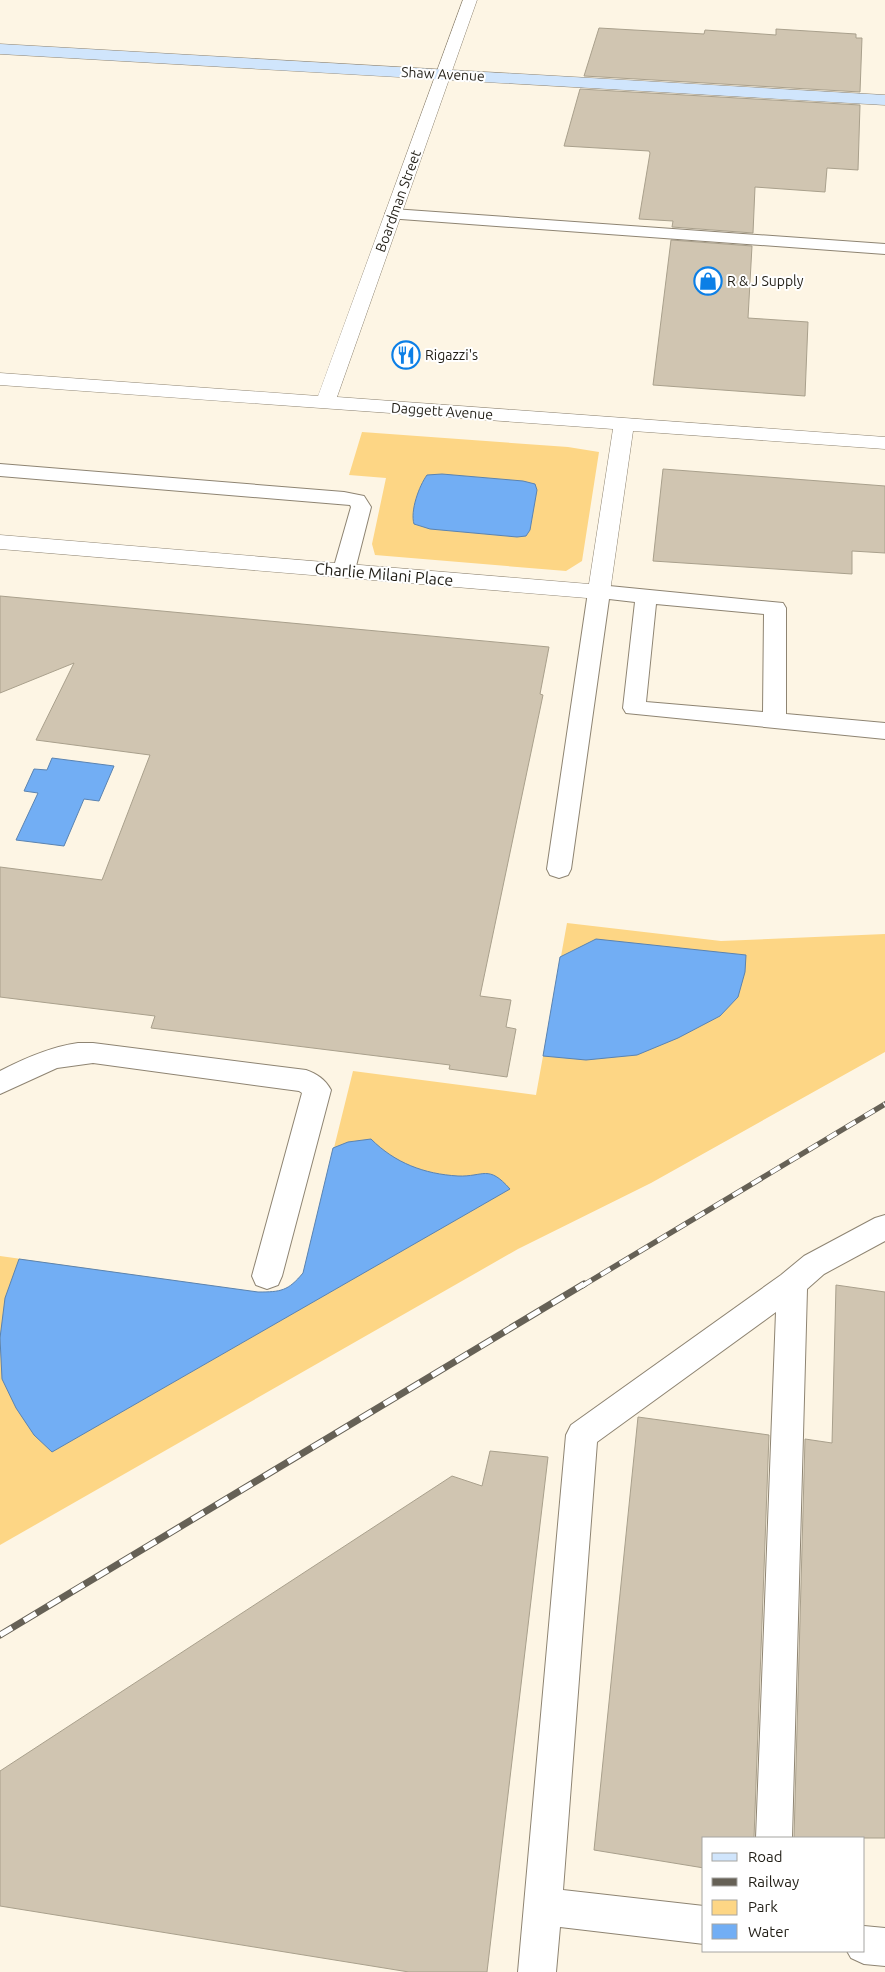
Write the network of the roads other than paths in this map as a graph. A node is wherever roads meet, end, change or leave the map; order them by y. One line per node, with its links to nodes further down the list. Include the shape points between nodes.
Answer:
1 (470, 0): 3 (street, Boardman Street)
2 (0, 49): 3 (street, Shaw Avenue)
3 (444, 74): 4 (street, Shaw Avenue); 5 (street, Boardman Street)
4 (885, 100)
5 (393, 214): 6 (lane); 8 (street, Boardman Street)
6 (885, 249)
7 (0, 379): 8 (street, Daggett Avenue)
8 (325, 403): 9 (street, Daggett Avenue)
9 (624, 425): 10 (street, Daggett Avenue); 14 (street)
10 (885, 444)
11 (0, 470): 13 (lane, via 357,500 361,507)
12 (0, 542): 13 (street, Charlie Milani Place)
13 (344, 570): 14 (street, Charlie Milani Place)
14 (599, 592): 15 (lane); 18 (lane)
15 (646, 596): 16 (lane, via 775,608); 16 (lane, via 634,708)
16 (774, 721): 17 (lane)
17 (885, 731)
18 (559, 869)
19 (0, 1083): 21 (lane, via 48,1058 70,1053 93,1053 306,1081 316,1090)
20 (885, 1227): 22 (lane, via 814,1265)
21 (267, 1276)
22 (792, 1284): 23 (lane); 24 (lane, via 582,1435)
23 (774, 1837)
24 (542, 1906): 25 (lane); 28 (lane)
25 (702, 1925)
26 (865, 1944): 27 (lane)
27 (885, 1947)
28 (537, 1972)

